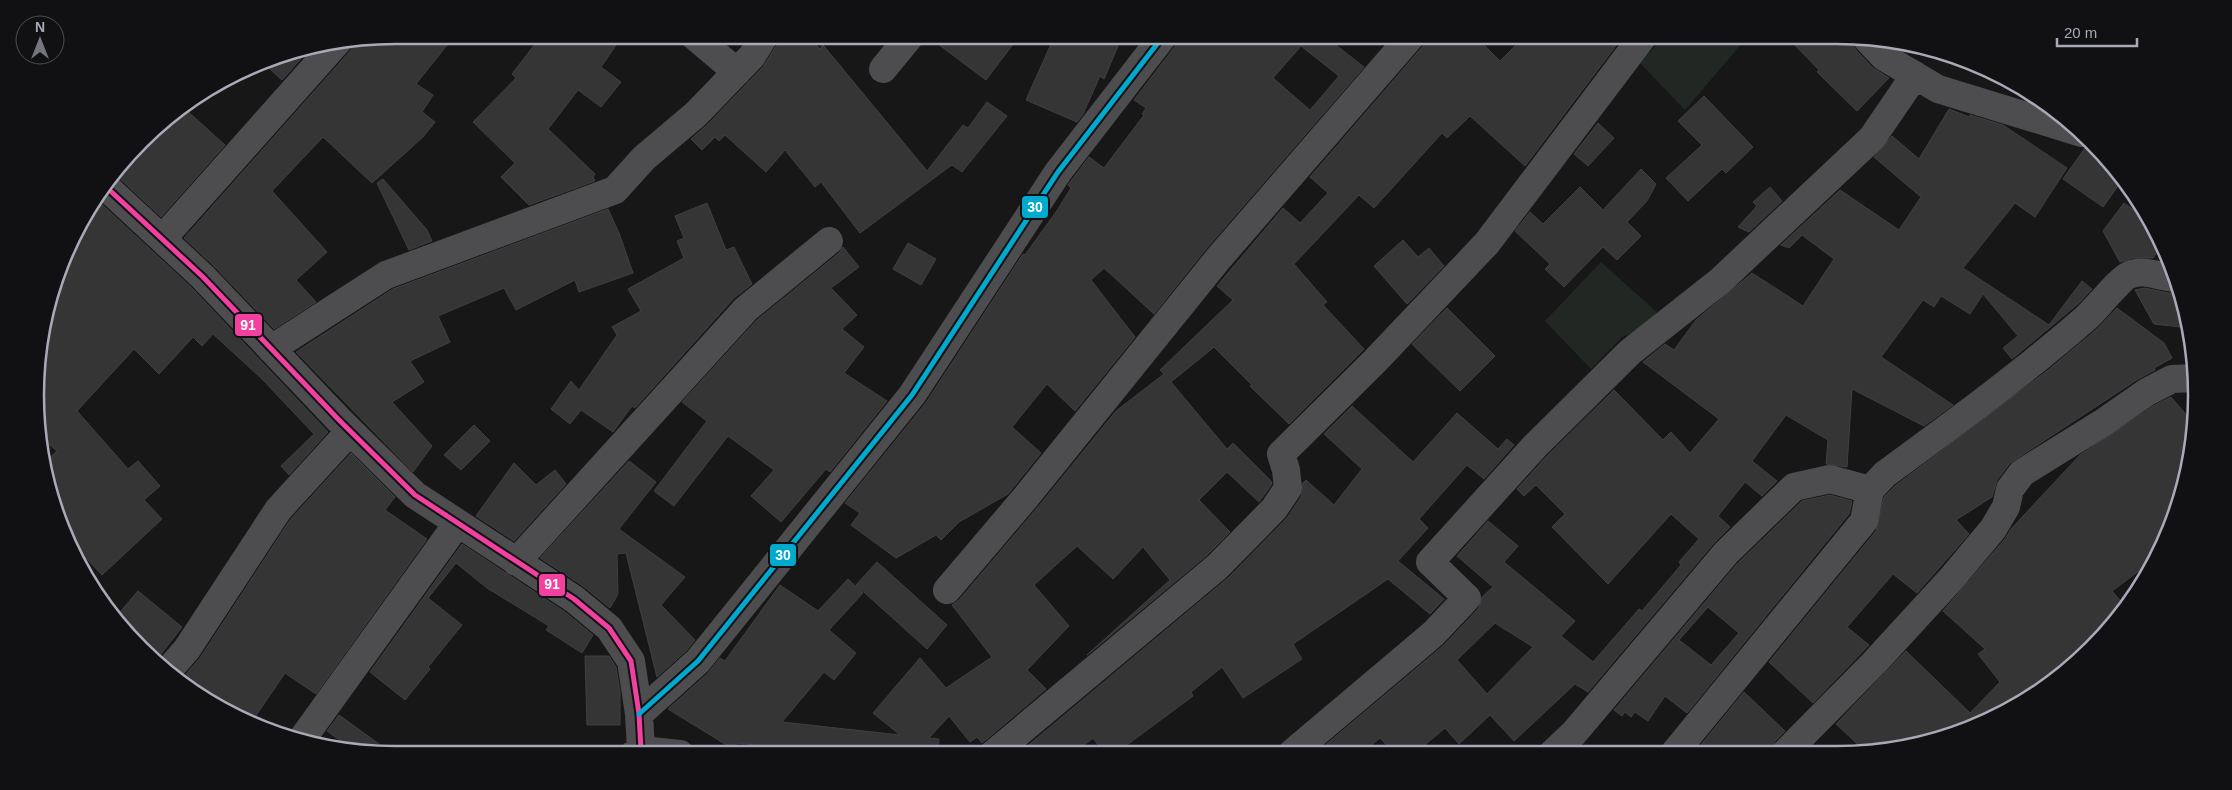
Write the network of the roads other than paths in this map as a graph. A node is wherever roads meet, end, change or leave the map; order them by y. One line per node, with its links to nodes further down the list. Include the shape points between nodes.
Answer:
1 (703, 44): 10 (street)
2 (759, 44): 10 (street)
3 (904, 44): 9 (street)
4 (1157, 44): 25 (street, via 1058,172 912,395 698,661)
5 (1404, 44): 23 (street, via 1218,259)
6 (1637, 44): 28 (street, via 1487,243 1281,454 1288,488 1274,509 1217,567)
7 (1874, 46): 11 (street, via 1884,57)
8 (332, 49): 14 (street)
9 (883, 69)
10 (737, 72): 17 (street, via 696,114 644,158 615,190 386,275)
11 (1915, 75): 12 (street, via 1938,88); 29 (street, via 1872,138 1720,281 1630,352 1535,446 1430,562 1468,598 1433,634)
12 (2067, 129)
13 (110, 190): 14 (street)
14 (162, 239): 17 (street)
15 (829, 241): 22 (street, via 746,309)
16 (2168, 278): 20 (street, via 2151,272 2128,275 2087,317 1990,396 1885,474)
17 (271, 349): 19 (street)
18 (2187, 378): 32 (street, via 2172,379 2147,392 2022,473 2010,489 2006,507 1993,529 1952,578)
19 (350, 431): 21 (street, via 416,495); 24 (street, via 278,510)
20 (1870, 490): 30 (street, via 1830,479 1794,487 1726,553); 31 (street, via 1864,521)
21 (457, 524): 22 (street); 26 (street)
22 (516, 562): 25 (street, via 574,599 609,628 631,661)
23 (947, 590)
24 (172, 666)
25 (639, 714): 27 (street)
26 (305, 734)
27 (637, 746)
28 (1003, 746)
29 (1300, 746)
30 (1560, 746)
31 (1679, 746)
32 (1792, 746)

